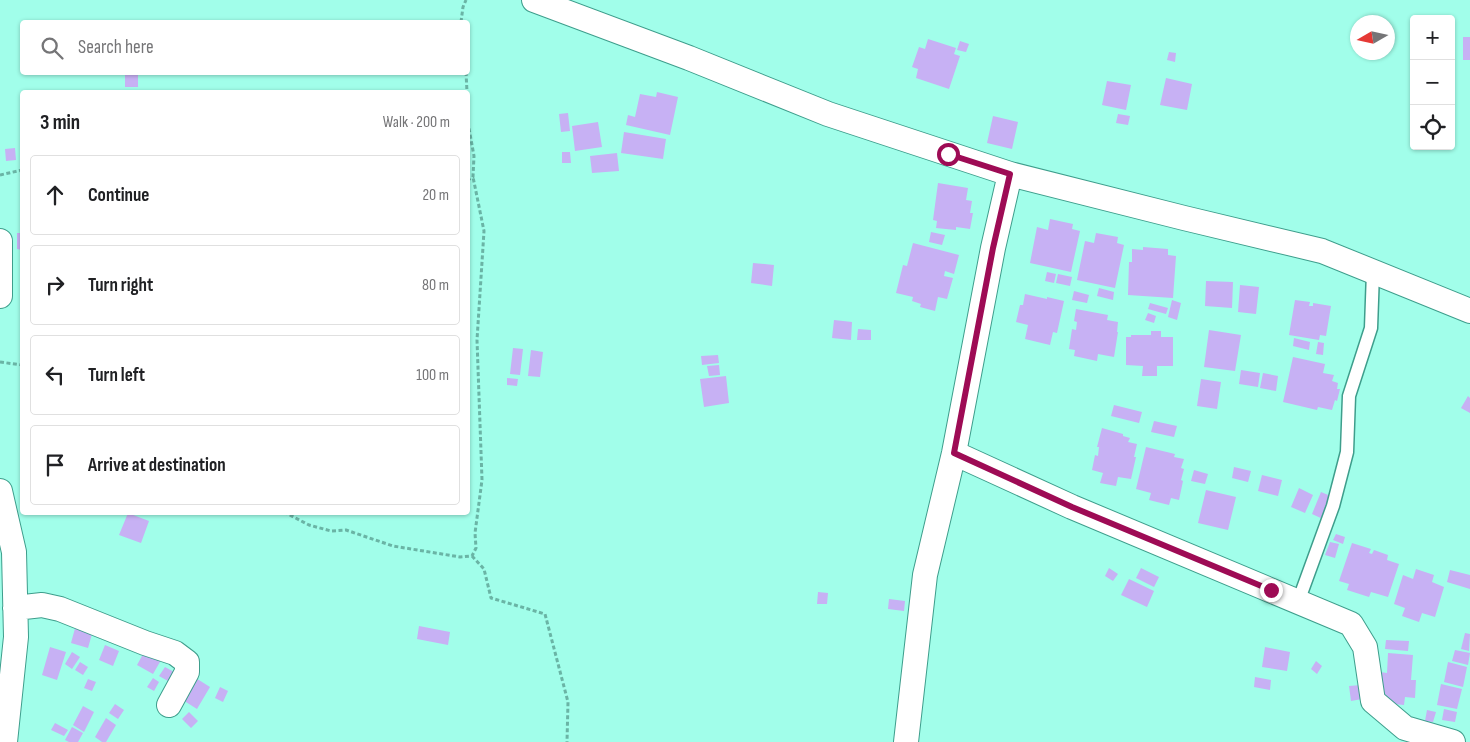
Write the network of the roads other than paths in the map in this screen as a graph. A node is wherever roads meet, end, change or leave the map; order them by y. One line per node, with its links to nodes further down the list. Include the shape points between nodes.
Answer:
1 (534, 0): 2 (street, via 828,114)
2 (1010, 174): 4 (street, via 1322,251); 7 (street)
3 (0, 241): 5 (street)
4 (1373, 272): 6 (street); 9 (lane, via 1371,328 1350,396 1347,452 1333,506)
5 (0, 296)
6 (1470, 311)
7 (954, 453): 9 (street, via 1072,507); 14 (street, via 925,575)
8 (0, 491): 10 (street, via 14,552)
9 (1298, 602): 15 (street, via 1350,624 1366,647 1373,701 1405,728)
10 (15, 608): 11 (street); 12 (street, via 42,605 60,609 175,653 187,662 187,672)
11 (8, 632): 13 (street)
12 (169, 704)
13 (5, 742)
14 (906, 742)
15 (1454, 742)

